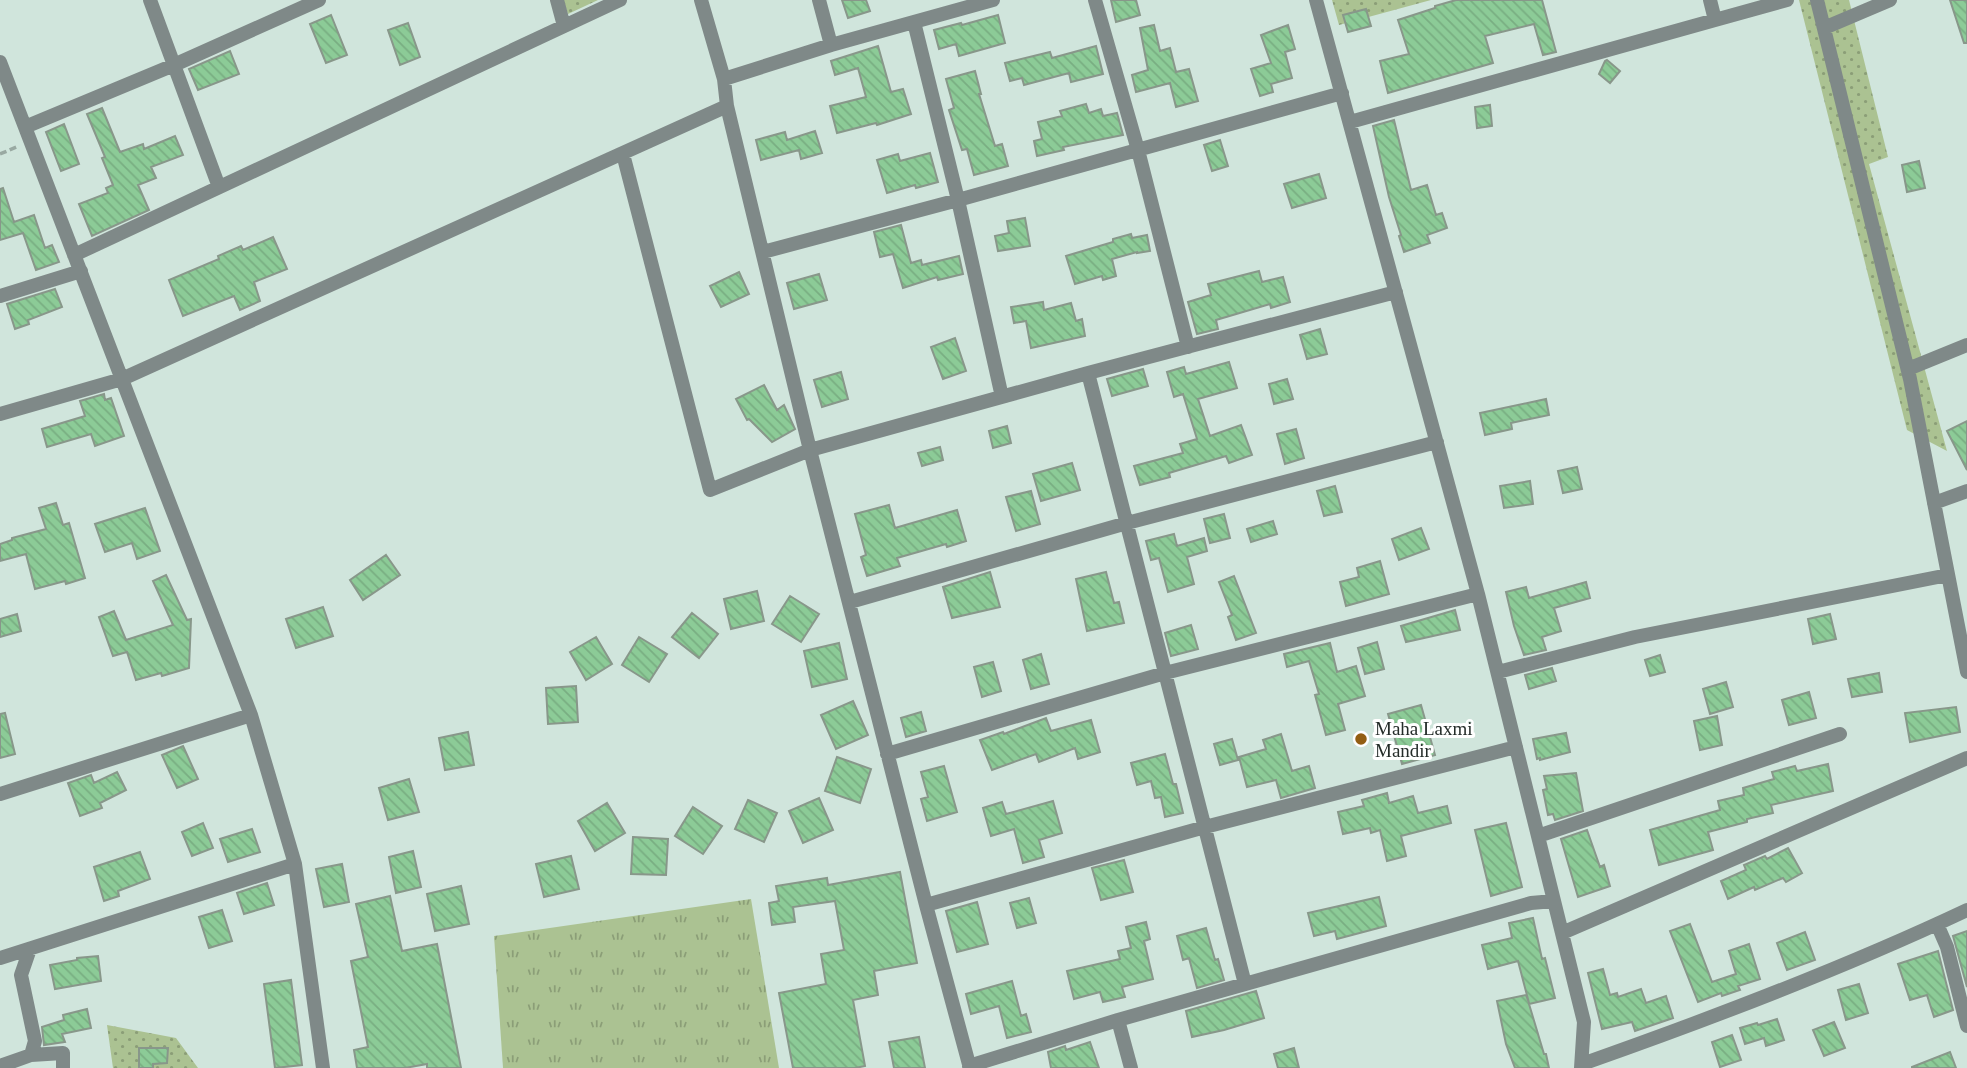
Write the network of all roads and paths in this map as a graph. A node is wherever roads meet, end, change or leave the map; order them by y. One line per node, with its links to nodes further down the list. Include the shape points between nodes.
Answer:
1 (150, 0): 20 (street)
2 (319, 0): 20 (street)
3 (557, 0): 16 (street)
4 (620, 0): 16 (street)
5 (701, 0): 21 (street)
6 (819, 0): 18 (street)
7 (991, 0): 15 (street)
8 (1095, 0): 26 (street)
9 (1316, 0): 22 (street)
10 (1710, 0): 14 (street)
11 (1787, 0): 14 (street)
12 (1817, 0): 17 (street)
13 (1890, 0): 17 (street)
14 (1716, 20): 24 (street)
15 (914, 22): 18 (street); 29 (street)
16 (564, 26): 28 (street)
17 (1824, 28): 37 (street)
18 (831, 45): 21 (street)
19 (0, 62): 25 (street)
20 (174, 65): 25 (street); 28 (street)
21 (724, 79): 23 (street)
22 (1342, 93): 24 (street); 26 (street)
23 (727, 106): 27 (street); 30 (street)
24 (1349, 122): 33 (street)
25 (25, 127): 31 (street)
26 (1138, 150): 29 (street); 36 (street)
27 (623, 154): 39 (street); 43 (street, via 710,490)
28 (219, 187): 31 (street)
29 (958, 200): 30 (street); 40 (street)
30 (762, 252): 43 (street)
31 (74, 255): 32 (street)
32 (81, 271): 34 (street); 39 (street)
33 (1396, 292): 36 (street); 42 (street)
34 (0, 296)
35 (1967, 345): 37 (street)
36 (1188, 347): 38 (street)
37 (1908, 369): 45 (street)
38 (1088, 373): 40 (street); 46 (street)
39 (122, 379): 41 (street); 53 (street)
40 (1002, 397): 43 (street)
41 (0, 414)
42 (1437, 442): 46 (street); 48 (street)
43 (810, 450): 49 (street)
44 (1967, 491): 45 (street)
45 (1934, 503): 47 (street)
46 (1127, 523): 49 (street); 52 (street)
47 (1948, 575): 50 (street, via 1635,637); 51 (street)
48 (1478, 594): 50 (street); 52 (street)
49 (850, 602): 56 (street)
50 (1498, 672): 55 (street)
51 (1967, 672)
52 (1165, 673): 56 (street); 59 (street)
53 (251, 715): 58 (street); 61 (street)
54 (1840, 734): 60 (street)
55 (1516, 747): 59 (street); 60 (street)
56 (887, 754): 63 (street)
57 (1967, 758): 66 (street)
58 (0, 794)
59 (1205, 827): 63 (street); 69 (street)
60 (1538, 836): 62 (street)
61 (295, 864): 67 (street); 77 (street)
62 (1554, 901): 66 (street); 69 (street, via 1531,903)
63 (926, 905): 75 (street)
64 (1967, 910): 65 (street)
65 (1937, 924): 71 (street); 74 (street, via 1826,973)
66 (1562, 933): 74 (street, via 1584,1022)
67 (30, 949): 68 (street); 72 (street, via 21,975 35,1041)
68 (0, 958)
69 (1245, 984): 70 (street)
70 (1118, 1020): 75 (street); 78 (street)
71 (1967, 1026)
72 (31, 1055): 73 (street); 76 (street, via 63,1053)
73 (0, 1066)
74 (1581, 1066)
75 (970, 1067)
76 (63, 1068)
77 (323, 1068)
78 (1130, 1068)

